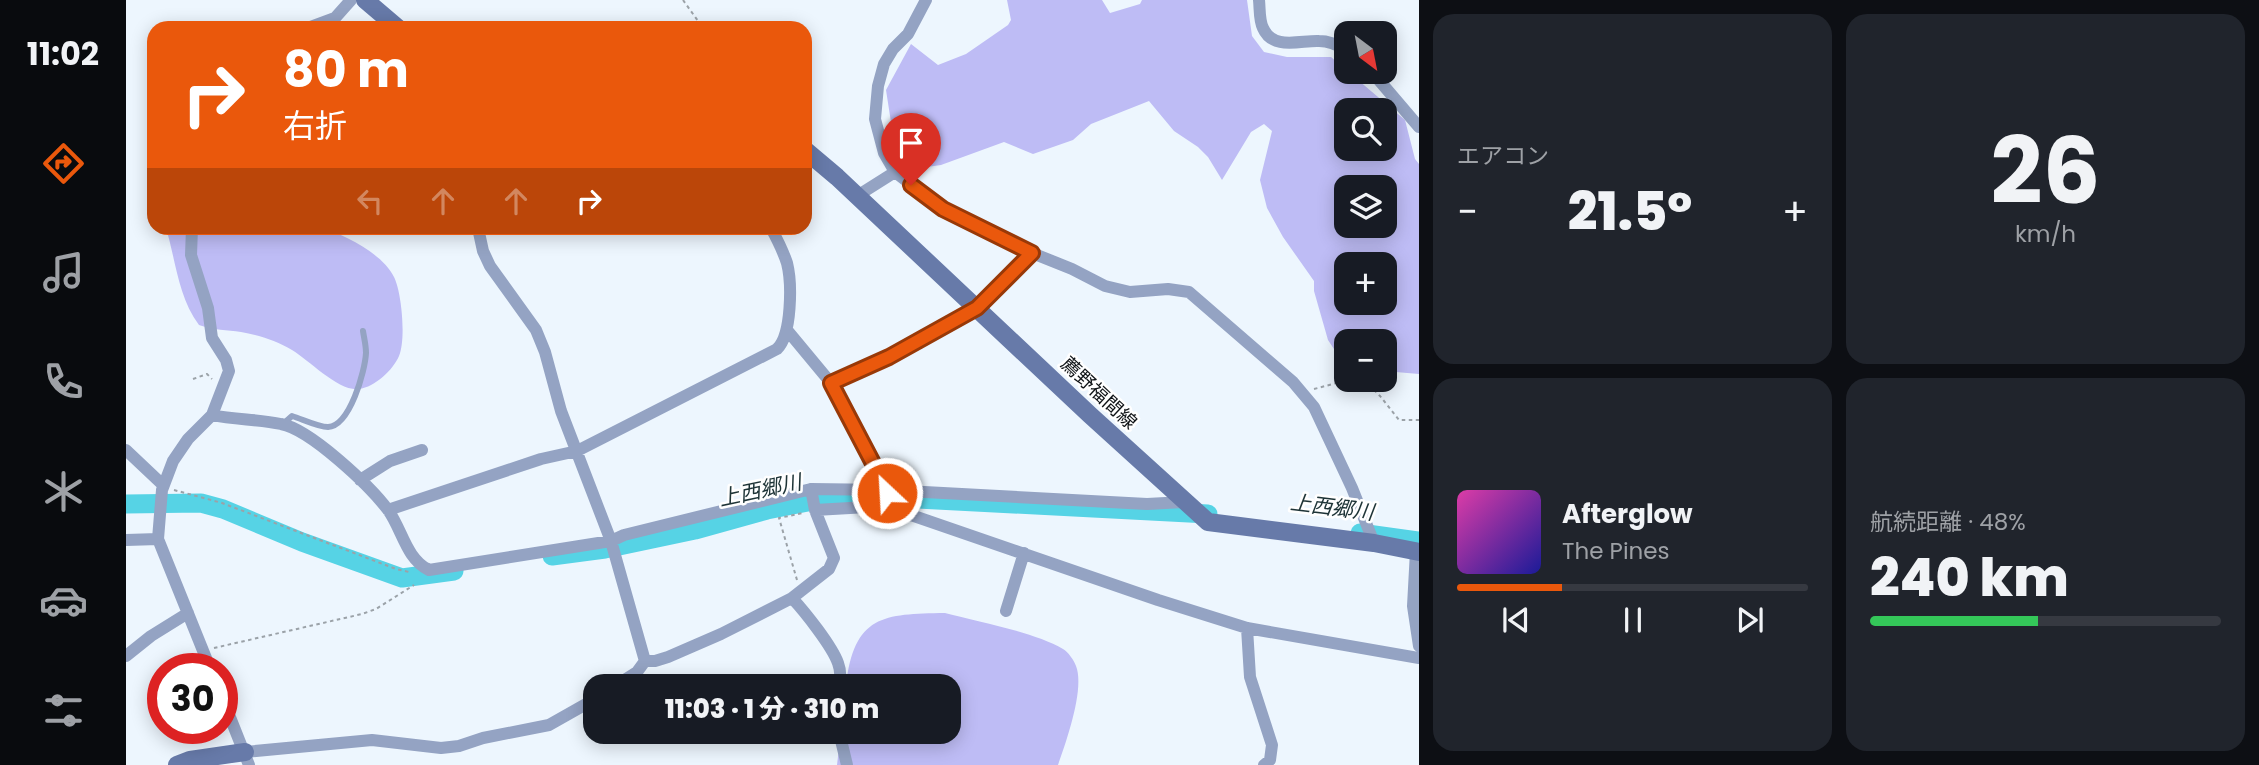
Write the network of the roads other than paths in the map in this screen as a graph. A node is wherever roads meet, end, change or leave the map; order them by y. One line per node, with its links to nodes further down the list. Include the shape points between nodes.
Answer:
1 (351, 0): 5 (street)
2 (365, 0): 6 (main road)
3 (926, 0): 11 (street, via 908,34 884,64 878,86 874,119)
4 (1259, 0): 7 (street, via 1262,27 1269,38 1283,43)
5 (327, 21)
6 (390, 21)
7 (1334, 43)
8 (1382, 84): 9 (street)
9 (1419, 127)
10 (812, 156): 12 (main road, 薦野福間線)
11 (895, 172): 12 (street); 16 (street, via 943,209)
12 (857, 196): 17 (main road, 薦野福間線)
13 (192, 235): 21 (street, via 191,255 212,338 229,371)
14 (480, 235): 25 (street, via 490,266 536,330)
15 (774, 235): 18 (street, via 788,266)
16 (1032, 253): 17 (street); 32 (street, via 1117,289 1189,292 1303,392)
17 (977, 308): 20 (street); 30 (main road, 薦野福間線)
18 (788, 330): 20 (street); 25 (street, via 777,349)
19 (363, 331): 22 (lane, via 364,368 345,417 326,428 292,416)
20 (831, 383): 28 (street)
21 (212, 415): 22 (street); 27 (street, via 173,461)
22 (283, 424): 26 (street, via 308,435)
23 (126, 450): 27 (street)
24 (422, 450): 26 (street, via 390,461)
25 (577, 451): 31 (street); 35 (street)
26 (360, 480): 31 (street)
27 (163, 487): 33 (street)
28 (886, 498): 29 (street); 29 (street); 30 (street); 37 (street)
29 (813, 500): 35 (street); 38 (street, via 834,558 829,569)
30 (1192, 509): 32 (main road, 薦野福間線, via 1208,522)
31 (388, 510): 35 (street, via 418,565 429,570)
32 (1373, 538): 36 (main road, 薦野福間線)
33 (158, 539): 34 (street); 40 (street)
34 (126, 540)
35 (611, 541): 46 (street)
36 (1417, 551): 42 (street, via 1413,606)
37 (1024, 553): 39 (street); 41 (street)
38 (796, 595): 46 (street, via 697,645 655,662); 48 (street, via 838,662)
39 (1006, 611)
40 (188, 613): 43 (street); 44 (street)
41 (1247, 628): 45 (street); 55 (street, via 1250,677 1272,745 1270,760)
42 (1419, 646)
43 (204, 653)
44 (126, 656)
45 (1419, 658)
46 (645, 661): 47 (street)
47 (634, 674)
48 (841, 674)
49 (583, 706): 52 (street, via 550,725 459,746 372,740)
50 (238, 736): 52 (street)
51 (842, 744): 54 (street)
52 (247, 758): 53 (main road, via 190,760)
53 (177, 765)
54 (847, 765)
55 (1264, 765)

